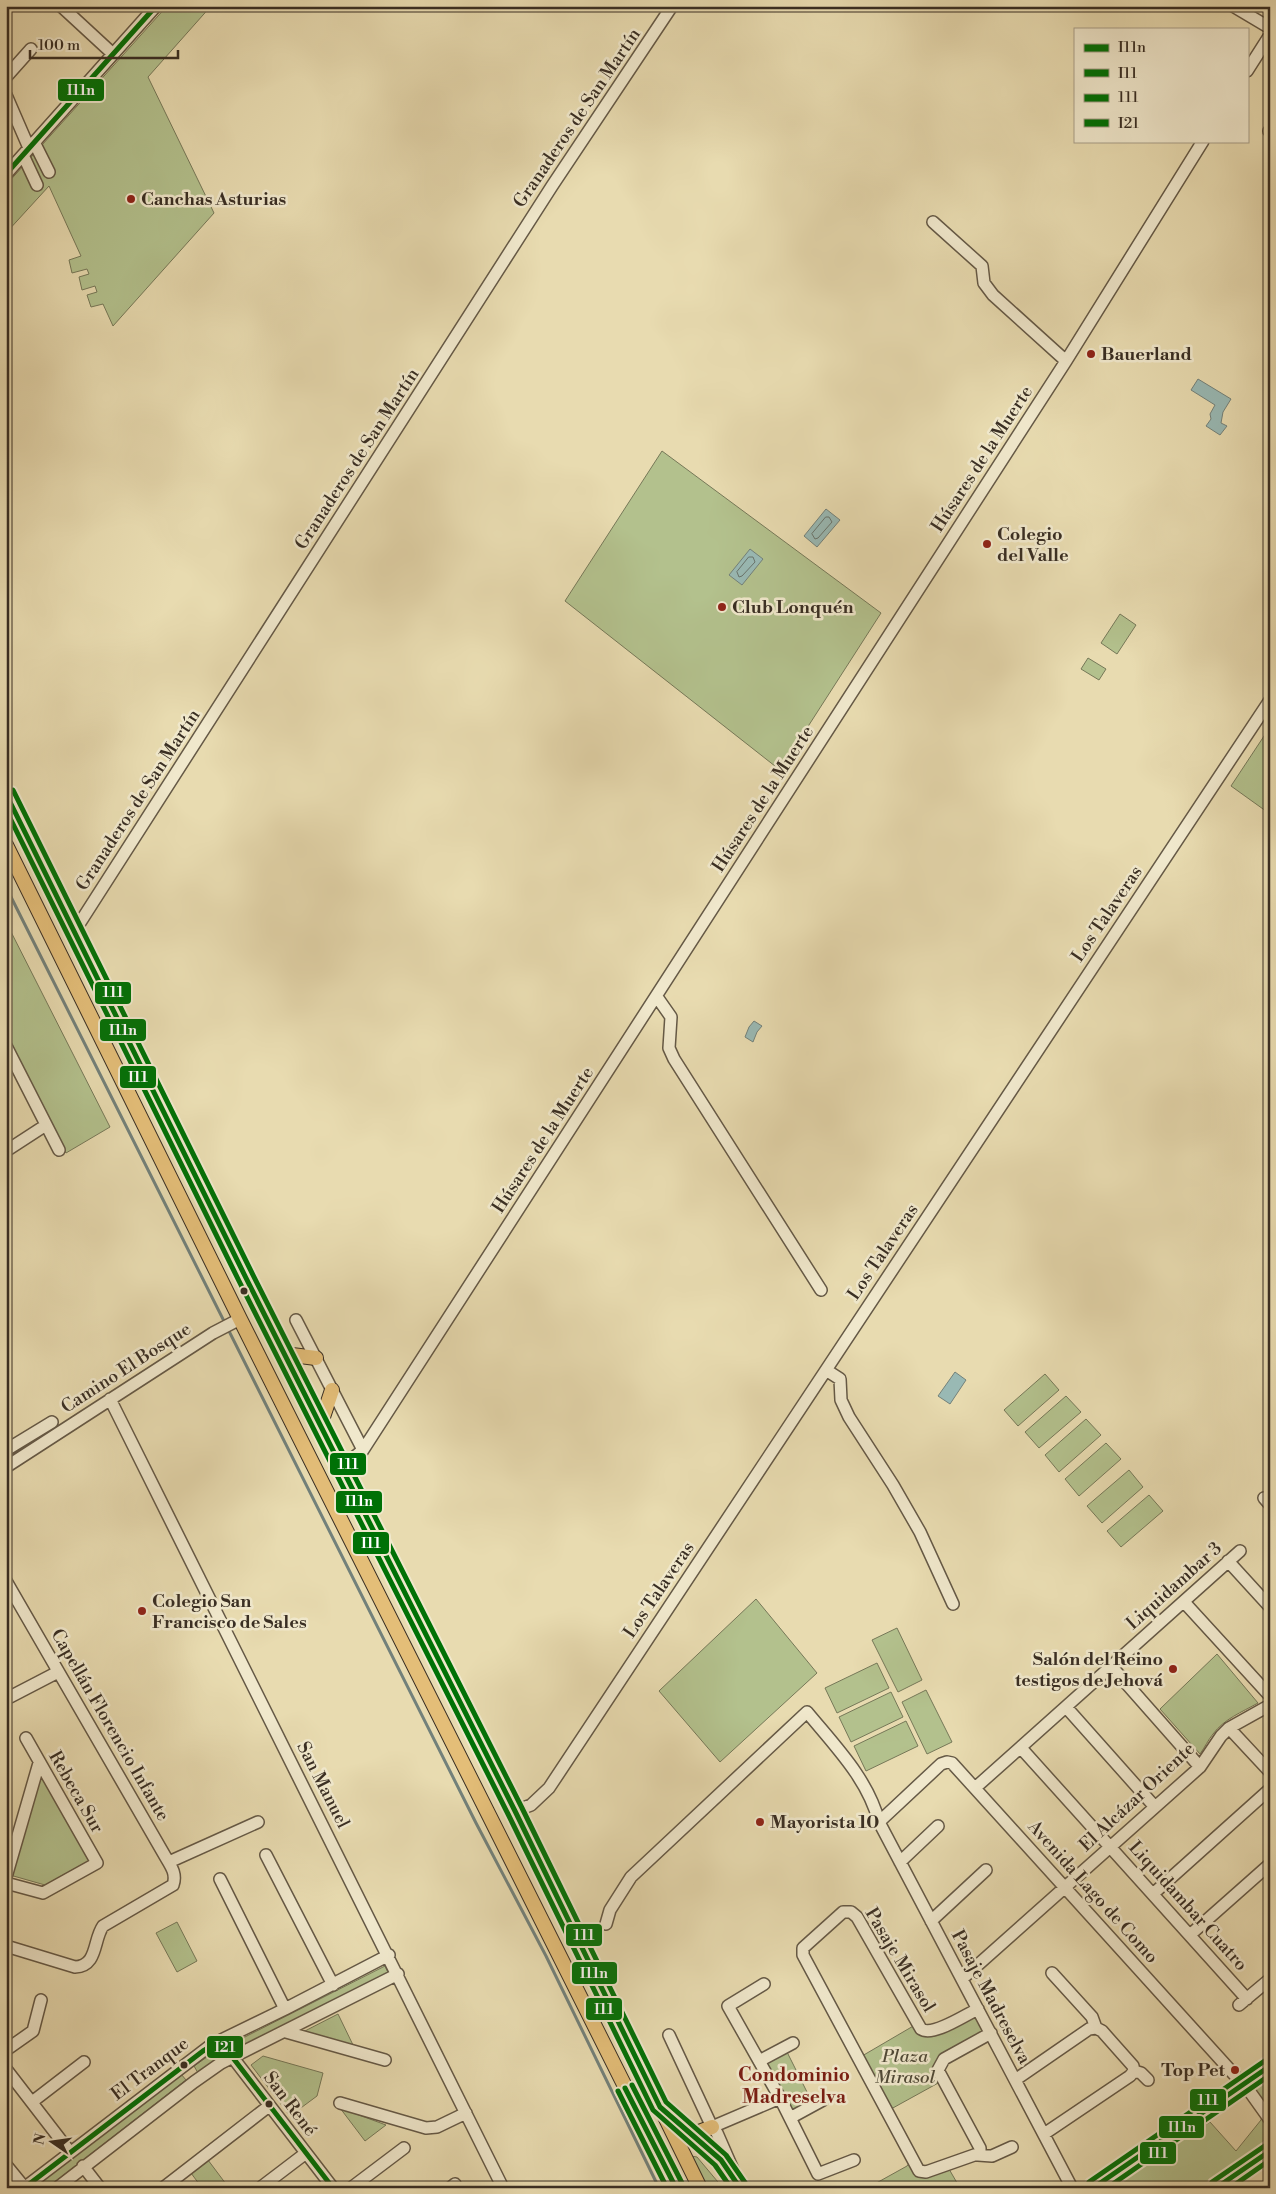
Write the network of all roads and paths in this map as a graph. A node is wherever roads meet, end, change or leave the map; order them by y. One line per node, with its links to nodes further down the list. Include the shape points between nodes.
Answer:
1 (61, 6): 7 (street)
2 (156, 6): 7 (street)
3 (672, 6): 21 (street, Granaderos de San Martín, via 552,186)
4 (1233, 6): 5 (street)
5 (1269, 36): 8 (street)
6 (31, 49): 9 (street)
7 (113, 54): 12 (street)
8 (1248, 69)
9 (6, 77)
10 (6, 95): 12 (street)
11 (1202, 142): 17 (street, Húsares de la Muerte)
12 (29, 148): 13 (street); 14 (street); 15 (street)
13 (49, 172)
14 (6, 174)
15 (37, 186)
16 (933, 222): 17 (street, via 982,266 984,283 993,295)
17 (1066, 361): 22 (street, Húsares de la Muerte)
18 (1270, 700): 32 (street, Los Talaveras)
19 (6, 793): 21 (main road)
20 (6, 845): 29 (main road)
21 (74, 932): 30 (main road)
22 (656, 997): 27 (street, via 671,1017 669,1048 674,1059); 39 (street, Húsares de la Muerte)
23 (6, 1046): 24 (street)
24 (46, 1125): 25 (street); 26 (street)
25 (59, 1150)
26 (6, 1151)
27 (821, 1290)
28 (296, 1320): 31 (street)
29 (236, 1321): 34 (street, Camino El Bosque); 64 (main road)
30 (284, 1354): 31 (main road); 36 (main road)
31 (316, 1358): 33 (street)
32 (826, 1370): 46 (street, via 840,1379 841,1400 849,1417 915,1524); 63 (street, Los Talaveras, via 549,1788 530,1805)
33 (332, 1390): 36 (main road); 39 (street)
34 (110, 1399): 38 (street, Camino El Bosque); 85 (street, San Manuel)
35 (52, 1422): 37 (street, Camino El Bosque)
36 (320, 1426): 41 (main road)
37 (6, 1450): 38 (street, Camino El Bosque)
38 (33, 1450): 40 (street, Camino El Bosque)
39 (363, 1450): 41 (street, Húsares de la Muerte)
40 (6, 1467)
41 (341, 1468): 63 (main road)
42 (1240, 1551): 43 (street, Liquidambar 3)
43 (1228, 1561): 45 (street, Liquidambar 3); 47 (street)
44 (6, 1580): 49 (street, Capellán Florencio Infante)
45 (1184, 1602): 48 (street, Liquidambar 3); 50 (street)
46 (953, 1604)
47 (1270, 1607)
48 (1111, 1666): 53 (street, Liquidambar 3); 58 (street)
49 (58, 1672): 51 (street); 72 (street, Capellán Florencio Infante)
50 (1270, 1696)
51 (6, 1699)
52 (1270, 1705): 54 (street, El Alcázar Oriente)
53 (1066, 1707): 56 (street, Liquidambar 3); 62 (street)
54 (1229, 1728): 58 (street, El Alcázar Oriente); 59 (street)
55 (26, 1738): 57 (street, Rebeca Sur)
56 (1021, 1748): 60 (street, Liquidambar 3); 69 (street, Liquidambar Cuatro)
57 (40, 1763): 76 (street); 78 (street, Rebeca Sur, via 96,1863 43,1893)
58 (1200, 1767): 62 (street, El Alcázar Oriente)
59 (1270, 1772)
60 (976, 1788): 66 (street, Avenida Lago de Como, via 952,1763 944,1762); 79 (street, Avenida Lago de Como)
61 (1270, 1789): 80 (street)
62 (1155, 1807): 69 (street, El Alcázar Oriente)
63 (514, 1811): 64 (main road); 68 (main road)
64 (493, 1820): 70 (main road)
65 (258, 1822): 72 (street)
66 (879, 1822): 73 (street, Pasaje Madreselva); 82 (street, Pasaje Madreselva, via 855,1770 807,1712 632,1876 610,1910)
67 (938, 1826): 73 (street)
68 (526, 1836): 70 (main road); 119 (main road)
69 (1111, 1846): 79 (street, El Alcázar Oriente); 80 (street, Liquidambar Cuatro)
70 (505, 1848): 144 (main road)
71 (266, 1855): 90 (street)
72 (169, 1862): 84 (street, Capellán Florencio Infante, via 175,1878 173,1885 103,1926 92,1959 81,1967)
73 (900, 1862): 81 (street, Pasaje Madreselva)
74 (1270, 1864): 83 (street)
75 (986, 1870): 81 (street)
76 (6, 1877)
77 (220, 1879): 93 (street)
78 (6, 1883)
79 (1065, 1887): 88 (street, El Alcázar Oriente); 113 (street, Avenida Lago de Como)
80 (1154, 1893): 83 (street, Liquidambar Cuatro)
81 (931, 1921): 88 (street, Pasaje Madreselva)
82 (606, 1924)
83 (1191, 1934): 89 (street, Liquidambar Cuatro, via 1243,2002)
84 (6, 1946)
85 (389, 1955): 87 (street, San Manuel); 90 (street, El Tranque)
86 (1052, 1973): 95 (street, via 1092,2017)
87 (398, 1974): 96 (street, El Tranque); 120 (street, San Manuel)
88 (962, 1979): 94 (street, Pasaje Madreselva)
89 (1270, 1979)
90 (333, 1984): 93 (street, El Tranque)
91 (764, 1984): 104 (street, via 728,2006)
92 (42, 2000): 101 (street, via 33,2031)
93 (285, 2009): 99 (street, El Tranque)
94 (978, 2009): 97 (street, Pasaje Madreselva); 131 (street, Pasaje Mirasol, via 935,2031 921,2029 857,1917 851,1912 843,1912 804,1946 802,1953 919,2171 926,2172)
95 (1096, 2028): 109 (street, via 1133,2066); 110 (street, via 1089,2029)
96 (286, 2032): 102 (street, El Tranque); 103 (street)
97 (991, 2033): 110 (street, Pasaje Madreselva); 131 (street, via 944,2059 938,2070 980,2148)
98 (669, 2035): 123 (street)
99 (220, 2041): 102 (street, San René); 106 (street, El Tranque)
100 (793, 2043): 104 (street)
101 (6, 2050)
102 (232, 2057): 112 (street, El Tranque); 118 (street, San René)
103 (385, 2060)
104 (760, 2061): 114 (street)
105 (84, 2062): 116 (street)
106 (182, 2066): 112 (street); 129 (street, El Tranque)
107 (1270, 2066): 113 (street)
108 (6, 2069): 116 (street)
109 (1134, 2071): 111 (street); 124 (street)
110 (1015, 2080): 124 (street, Pasaje Madreselva)
111 (1148, 2080)
112 (194, 2082): 135 (street, El Tranque)
113 (1243, 2084): 122 (street, Avenida Lago de Como); 148 (street)
114 (780, 2098): 121 (street); 123 (street)
115 (823, 2100): 121 (street)
116 (32, 2102): 129 (street)
117 (340, 2103): 120 (street, via 426,2128 436,2127)
118 (269, 2106): 130 (street, San René); 139 (street)
119 (660, 2107): 125 (main road); 145 (main road)
120 (466, 2113): 143 (street, San Manuel)
121 (790, 2118): 133 (street, via 818,2174)
122 (1270, 2120)
123 (712, 2127): 125 (main road); 132 (street); 146 (street)
124 (1044, 2134): 147 (street, Pasaje Madreselva)
125 (691, 2135): 132 (main road)
126 (1012, 2147): 131 (street, via 992,2156)
127 (404, 2148): 142 (street)
128 (1270, 2150): 149 (street)
129 (70, 2152): 136 (street, El Tranque)
130 (306, 2153): 140 (street); 141 (street, San René)
131 (978, 2155)
132 (721, 2160): 146 (street)
133 (854, 2160)
134 (6, 2165): 136 (street)
135 (83, 2166): 137 (street, El Tranque); 138 (street)
136 (24, 2187)
137 (57, 2188)
138 (100, 2188)
139 (163, 2188)
140 (260, 2188)
141 (333, 2188)
142 (351, 2188)
143 (503, 2188)
144 (676, 2188)
145 (700, 2188)
146 (741, 2188)
147 (1072, 2188)
148 (1093, 2188)
149 (1216, 2188)

